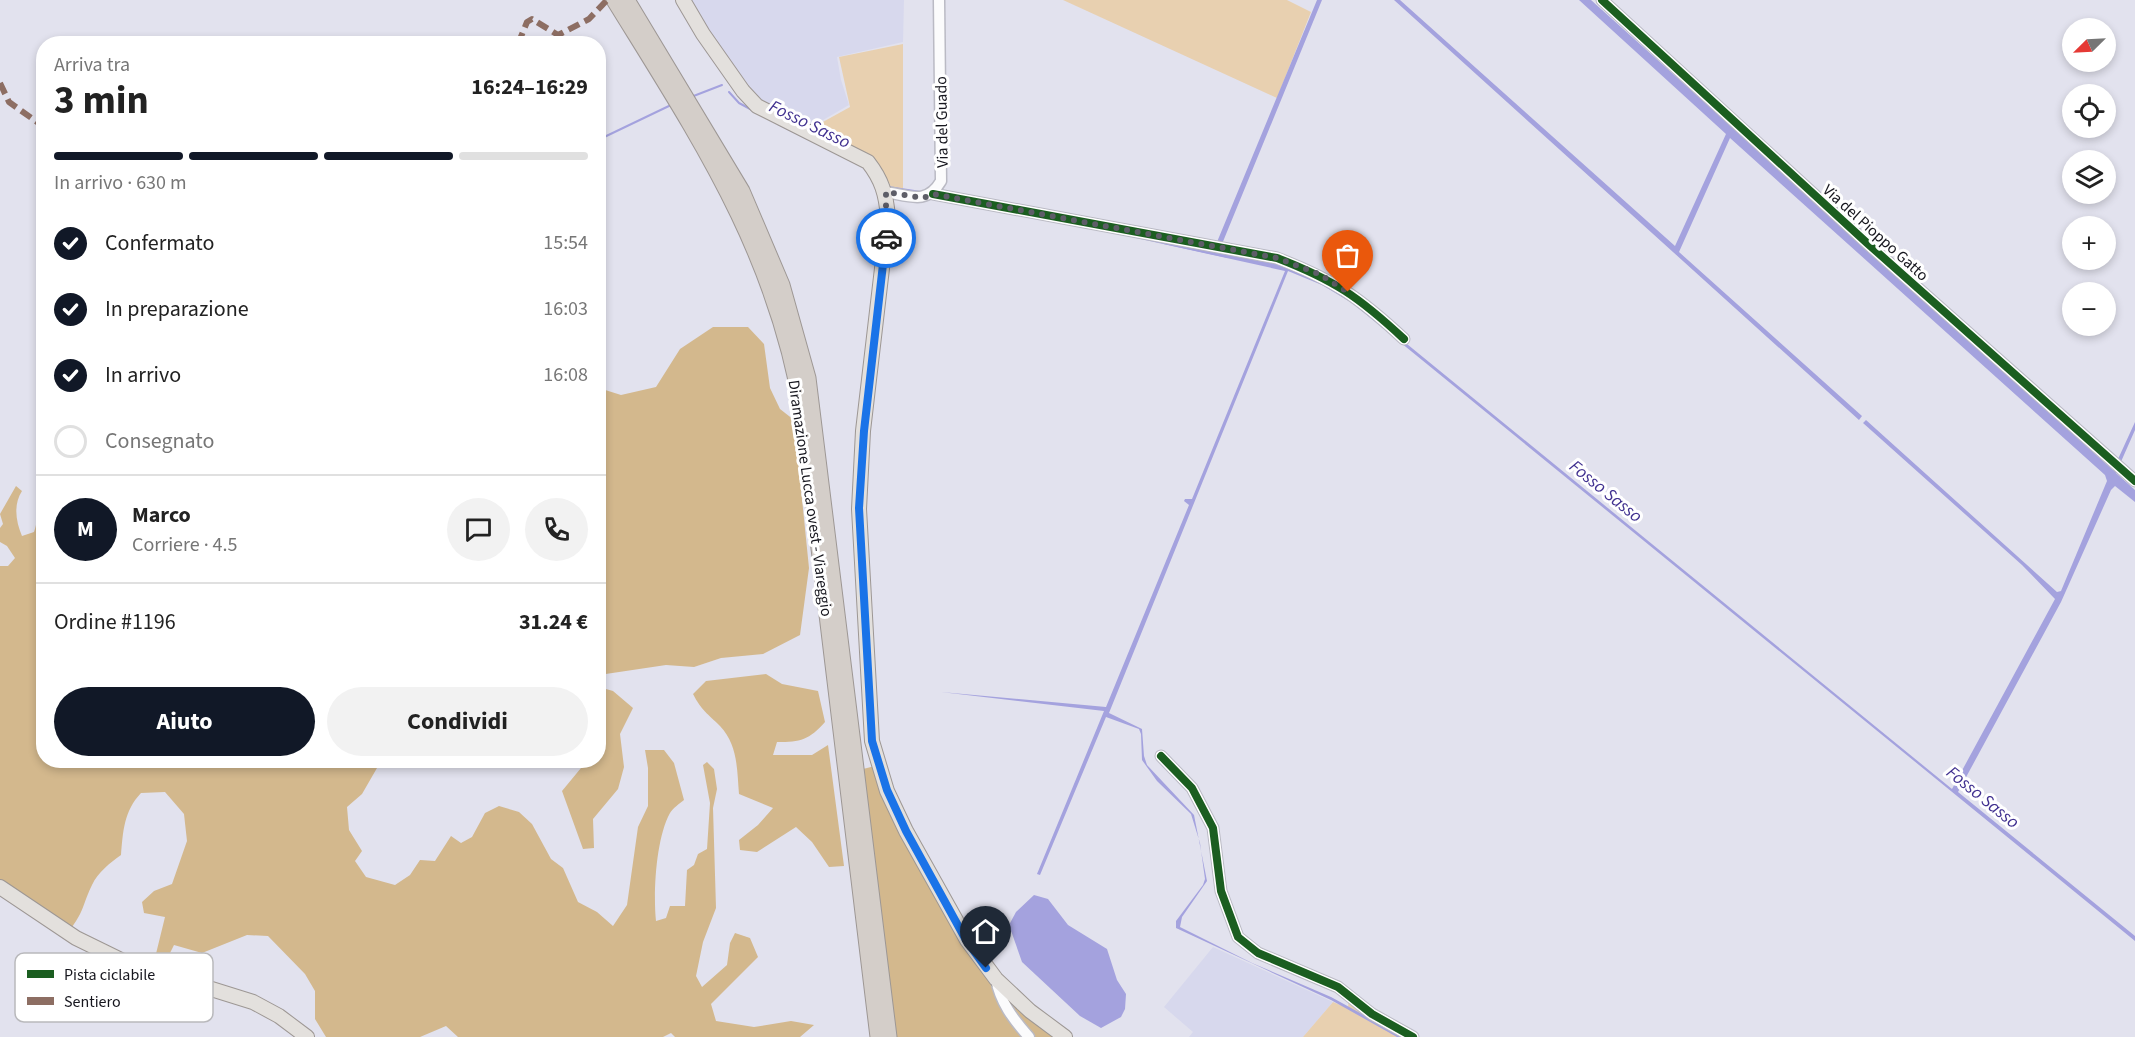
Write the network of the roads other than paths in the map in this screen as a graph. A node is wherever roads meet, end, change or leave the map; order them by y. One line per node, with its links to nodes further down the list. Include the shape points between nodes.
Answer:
1 (614, 0): 8 (highway, Diramazione Lucca ovest - Viareggio)
2 (627, 0): 8 (highway, Diramazione Lucca ovest - Viareggio, via 726,160)
3 (683, 0): 6 (main road, via 702,34 757,106 868,162)
4 (939, 0): 7 (street, Via del Guado, via 941,182)
5 (1602, 0): 11 (street, Via del Pioppo Gatto)
6 (886, 192): 7 (street, via 923,198); 15 (main road, via 888,217 859,508 872,741 887,790 906,831 966,940)
7 (933, 194): 9 (street, via 1277,258 1319,274 1363,301)
8 (758, 239): 10 (highway, Diramazione Lucca ovest - Viareggio)
9 (1404, 339)
10 (808, 413): 17 (highway, Diramazione Lucca ovest - Viareggio, via 872,902); 17 (highway, Diramazione Lucca ovest - Viareggio, via 859,889)
11 (2135, 481)
12 (1161, 756): 23 (street, via 1192,788 1213,828 1221,891 1238,937 1258,953 1338,987 1372,1014)
13 (0, 887): 14 (main road, via 76,938)
14 (107, 953)
15 (996, 978): 21 (street, via 1009,1012); 22 (main road)
16 (213, 990): 18 (main road, via 253,1002)
17 (881, 1018): 19 (highway, Diramazione Lucca ovest - Viareggio); 20 (highway, Diramazione Lucca ovest - Viareggio)
18 (307, 1037)
19 (878, 1037)
20 (889, 1037)
21 (1029, 1037)
22 (1065, 1037)
23 (1413, 1037)

